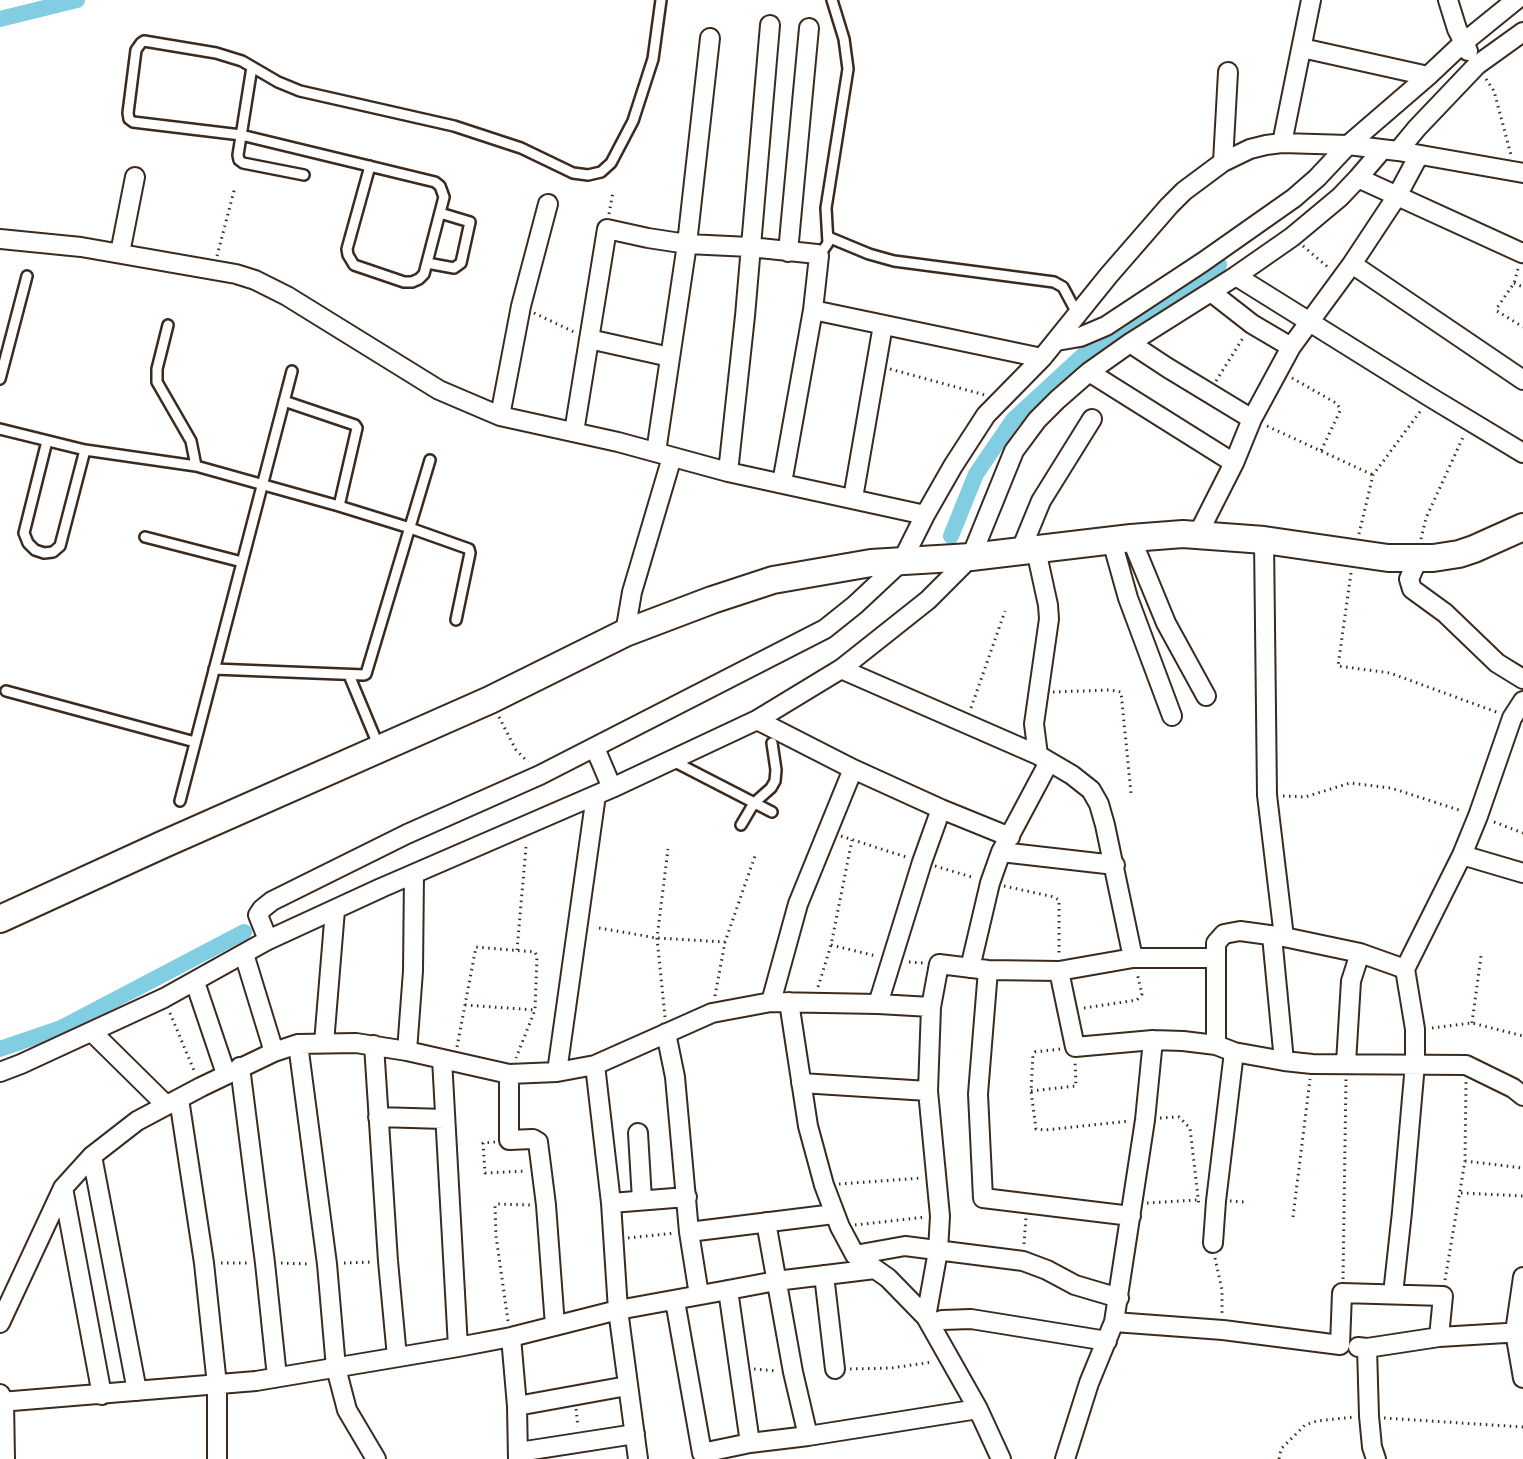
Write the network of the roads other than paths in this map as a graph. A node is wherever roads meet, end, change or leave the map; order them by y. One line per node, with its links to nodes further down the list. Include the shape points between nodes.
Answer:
1 (661, 0): 13 (lane, via 644,91 619,149 606,169 596,175 573,173 521,148 454,126 300,91)
2 (832, 0): 30 (lane, via 848,69 826,208)
3 (1311, 0): 11 (street)
4 (1448, 0): 10 (street)
5 (1516, 0): 10 (street)
6 (770, 25): 33 (street)
7 (809, 28): 35 (street)
8 (1523, 32): 12 (street)
9 (710, 38): 32 (street)
10 (1463, 42): 12 (street); 15 (street)
11 (1302, 48): 15 (street); 17 (street)
12 (1477, 65): 19 (street)
13 (252, 67): 16 (lane); 16 (lane, via 216,53 149,41 136,50 128,113 131,121)
14 (1228, 72): 21 (street)
15 (1428, 76): 18 (street)
16 (241, 135): 22 (lane); 24 (lane, via 238,155 243,163)
17 (1282, 143): 18 (street); 21 (street, via 1250,150)
18 (1348, 145): 19 (street); 34 (street, via 1302,192)
19 (1390, 150): 20 (street); 26 (street)
20 (1419, 154): 23 (street); 27 (street)
21 (1223, 162): 45 (street, via 1169,206)
22 (370, 166): 29 (lane, via 435,182 443,191); 39 (lane, via 347,249 350,261 404,282 419,279)
23 (1519, 172)
24 (304, 175)
25 (135, 177): 37 (street)
26 (1358, 178): 27 (street); 41 (street, via 1292,237)
27 (1397, 196): 36 (street); 40 (street)
28 (548, 204): 60 (street, via 521,306)
29 (440, 213): 39 (lane); 39 (lane, via 470,222 461,263 454,268)
30 (828, 237): 38 (lane); 45 (lane, via 894,261 1054,282 1063,287)
31 (0, 240): 37 (street)
32 (687, 244): 33 (street); 49 (street, via 607,228); 53 (street)
33 (750, 246): 35 (street); 72 (street)
34 (1227, 246): 41 (street); 50 (street, via 1106,326 1080,337)
35 (788, 252): 38 (street)
36 (1523, 252)
37 (120, 253): 60 (street, via 236,274 272,288 439,390)
38 (819, 256): 44 (street)
39 (427, 263)
40 (1346, 271): 46 (street); 58 (street)
41 (1241, 272): 43 (street); 46 (street)
42 (27, 276): 57 (lane)
43 (1211, 292): 51 (street); 52 (street, via 1252,324)
44 (813, 310): 48 (street); 73 (street)
45 (1077, 315): 50 (street)
46 (1310, 320): 52 (street); 67 (street)
47 (168, 325): 71 (lane, via 157,382 191,441)
48 (883, 325): 54 (street); 75 (street)
49 (589, 339): 53 (street); 64 (street)
50 (1056, 341): 54 (street)
51 (1130, 343): 56 (street); 62 (street)
52 (1291, 347): 62 (street)
53 (670, 357): 68 (street)
54 (1042, 358): 77 (street, via 975,430)
55 (292, 371): 59 (lane)
56 (1089, 372): 70 (street); 85 (street, via 1024,435)
57 (0, 379)
58 (1523, 380)
59 (284, 401): 74 (lane); 76 (lane, via 357,428)
60 (500, 416): 64 (street)
61 (1092, 419): 84 (street, via 1041,501)
62 (1252, 419): 70 (street)
63 (0, 429): 65 (lane)
64 (574, 432): 68 (street)
65 (47, 441): 66 (lane); 66 (lane, via 24,533 34,550 44,554 60,546)
66 (85, 450): 71 (lane)
67 (1523, 453)
68 (664, 455): 72 (street); 90 (street)
69 (430, 460): 79 (lane)
70 (1234, 464): 80 (street)
71 (196, 466): 74 (lane)
72 (728, 472): 73 (street)
73 (782, 483): 75 (street)
74 (262, 484): 76 (lane); 88 (lane)
75 (853, 498): 77 (street)
76 (339, 506): 79 (lane)
77 (925, 515): 87 (street)
78 (1523, 527): 86 (main road, via 1458,554)
79 (410, 528): 89 (lane, via 470,551); 93 (lane, via 366,674)
80 (1198, 534): 82 (main road); 83 (main road)
81 (145, 537): 88 (lane)
82 (1121, 539): 84 (main road); 96 (street); 98 (street, via 1128,598)
83 (1264, 540): 86 (main road); 120 (street, via 1267,795)
84 (1028, 551): 85 (main road); 104 (street, via 1048,605 1034,724)
85 (971, 557): 87 (main road); 92 (street, via 928,600)
86 (1419, 559): 94 (street, via 1409,579 1412,589 1445,613 1497,663)
87 (902, 561): 90 (main road, via 773,580); 103 (street, via 815,636)
88 (242, 562): 91 (lane)
89 (456, 620)
90 (625, 633): 102 (main road, via 490,700)
91 (214, 669): 93 (lane); 100 (lane)
92 (841, 669): 99 (street); 104 (street)
93 (349, 675): 102 (lane)
94 (1523, 679)
95 (6, 691): 100 (lane)
96 (1206, 696)
97 (1523, 701): 114 (street, via 1512,718)
98 (1172, 716)
99 (757, 720): 105 (street); 106 (street)
100 (195, 742): 108 (lane)
101 (772, 743): 109 (lane, via 775,781)
102 (380, 748): 119 (main road)
103 (595, 748): 107 (street); 121 (street, via 272,901 258,915)
104 (1044, 759): 113 (street); 115 (street, via 1072,775 1095,795)
105 (671, 760): 107 (street); 109 (lane)
106 (853, 770): 110 (street); 131 (street, via 798,904)
107 (604, 792): 117 (street); 151 (street)
108 (180, 801)
109 (754, 803): 111 (lane); 112 (lane)
110 (941, 809): 113 (street); 132 (street)
111 (772, 812)
112 (741, 825)
113 (1006, 844): 115 (street); 126 (street, via 990,883)
114 (1462, 855): 116 (street); 127 (street)
115 (1115, 865): 124 (street)
116 (1523, 873)
117 (414, 874): 118 (street); 141 (street)
118 (335, 909): 121 (street); 137 (street)
119 (0, 919)
120 (1278, 936): 122 (street); 125 (street, via 1240,931 1224,934 1216,943); 145 (street)
121 (268, 940): 123 (street)
122 (1359, 953): 127 (street); 146 (street, via 1351,981)
123 (244, 954): 130 (street); 142 (street)
124 (1133, 958): 125 (street); 129 (street)
125 (1215, 958): 140 (street)
126 (970, 968): 128 (street); 133 (street, via 939,964)
127 (1405, 969): 147 (street, via 1415,1029)
128 (988, 970): 129 (street); 165 (street, via 978,1094 983,1196 986,1200)
129 (1059, 971): 136 (street, via 1075,1047)
130 (195, 982): 134 (street); 149 (street)
131 (780, 1002): 132 (street); 135 (street, via 712,1013); 153 (street)
132 (878, 1004): 133 (street)
133 (931, 1007): 154 (street)
134 (92, 1032): 150 (street); 156 (street)
135 (666, 1033): 148 (street); 162 (street, via 675,1077)
136 (1153, 1040): 140 (street); 165 (street)
137 (324, 1043): 138 (street); 139 (street)
138 (298, 1044): 142 (street); 194 (street, via 327,1264)
139 (374, 1045): 141 (street); 157 (street)
140 (1216, 1045): 143 (street)
141 (407, 1051): 144 (street)
142 (274, 1052): 149 (street)
143 (1234, 1052): 145 (street); 169 (street)
144 (448, 1061): 152 (street); 158 (street)
145 (1284, 1061): 146 (street)
146 (1346, 1063): 147 (street)
147 (1415, 1064): 155 (street, via 1466,1065); 177 (street)
148 (595, 1065): 151 (street); 164 (street)
149 (233, 1071): 156 (street); 196 (street, via 265,1263)
150 (0, 1072)
151 (557, 1072): 152 (street)
152 (510, 1074): 185 (street, via 509,1140 538,1141)
153 (801, 1083): 154 (street); 166 (street, via 808,1126)
154 (928, 1091): 170 (street, via 940,1216)
155 (1523, 1096)
156 (173, 1102): 160 (street, via 137,1121); 198 (street, via 204,1263)
157 (378, 1117): 158 (street); 193 (street)
158 (444, 1119): 191 (street)
159 (638, 1133): 163 (street)
160 (92, 1156): 161 (street); 200 (street)
161 (63, 1188): 184 (street); 201 (street)
162 (687, 1197): 163 (street); 168 (street)
163 (642, 1200): 164 (street)
164 (611, 1203): 181 (street)
165 (1132, 1210): 179 (street)
166 (837, 1220): 167 (street); 171 (street)
167 (766, 1222): 168 (street); 175 (street)
168 (689, 1232): 178 (street)
169 (1213, 1243)
170 (938, 1251): 171 (street, via 905,1246); 179 (street, via 1023,1261 1075,1285); 182 (street)
171 (855, 1255): 172 (street)
172 (875, 1269): 173 (street); 182 (street)
173 (824, 1275): 175 (street); 195 (street)
174 (1523, 1277): 186 (street)
175 (776, 1281): 176 (street); 206 (street)
176 (728, 1290): 178 (street); 207 (street)
177 (1393, 1294): 188 (street, via 1443,1296); 190 (street, via 1342,1293)
178 (699, 1295): 180 (street)
179 (1119, 1298): 183 (street)
180 (675, 1301): 181 (street); 207 (street, via 702,1453)
181 (618, 1310): 185 (street); 199 (street)
182 (928, 1320): 189 (street, via 971,1319); 204 (street)
183 (1114, 1322): 189 (street); 190 (street, via 1223,1330)
184 (0, 1323)
185 (555, 1326): 187 (street)
186 (1519, 1332): 188 (street); 197 (street)
187 (511, 1337): 191 (street); 203 (street)
188 (1439, 1337): 192 (street)
189 (1107, 1341): 214 (street)
190 (1340, 1345): 192 (street)
191 (458, 1347): 193 (street)
192 (1367, 1348): 215 (street, via 1369,1416)
193 (397, 1358): 194 (street)
194 (336, 1368): 196 (street); 211 (street, via 347,1410)
195 (835, 1369)
196 (277, 1377): 198 (street)
197 (1523, 1378)
198 (217, 1386): 200 (street); 210 (street)
199 (627, 1386): 203 (street); 205 (street)
200 (137, 1391): 201 (street)
201 (102, 1395): 202 (street)
202 (1, 1399): 209 (street)
203 (517, 1406): 208 (street)
204 (978, 1409): 206 (street); 213 (street)
205 (635, 1434): 208 (street); 212 (street)
206 (808, 1436): 207 (street)
207 (750, 1443)
208 (519, 1455)
209 (5, 1459)
210 (217, 1459)
211 (376, 1459)
212 (638, 1459)
213 (1001, 1459)
214 (1065, 1459)
215 (1376, 1459)

